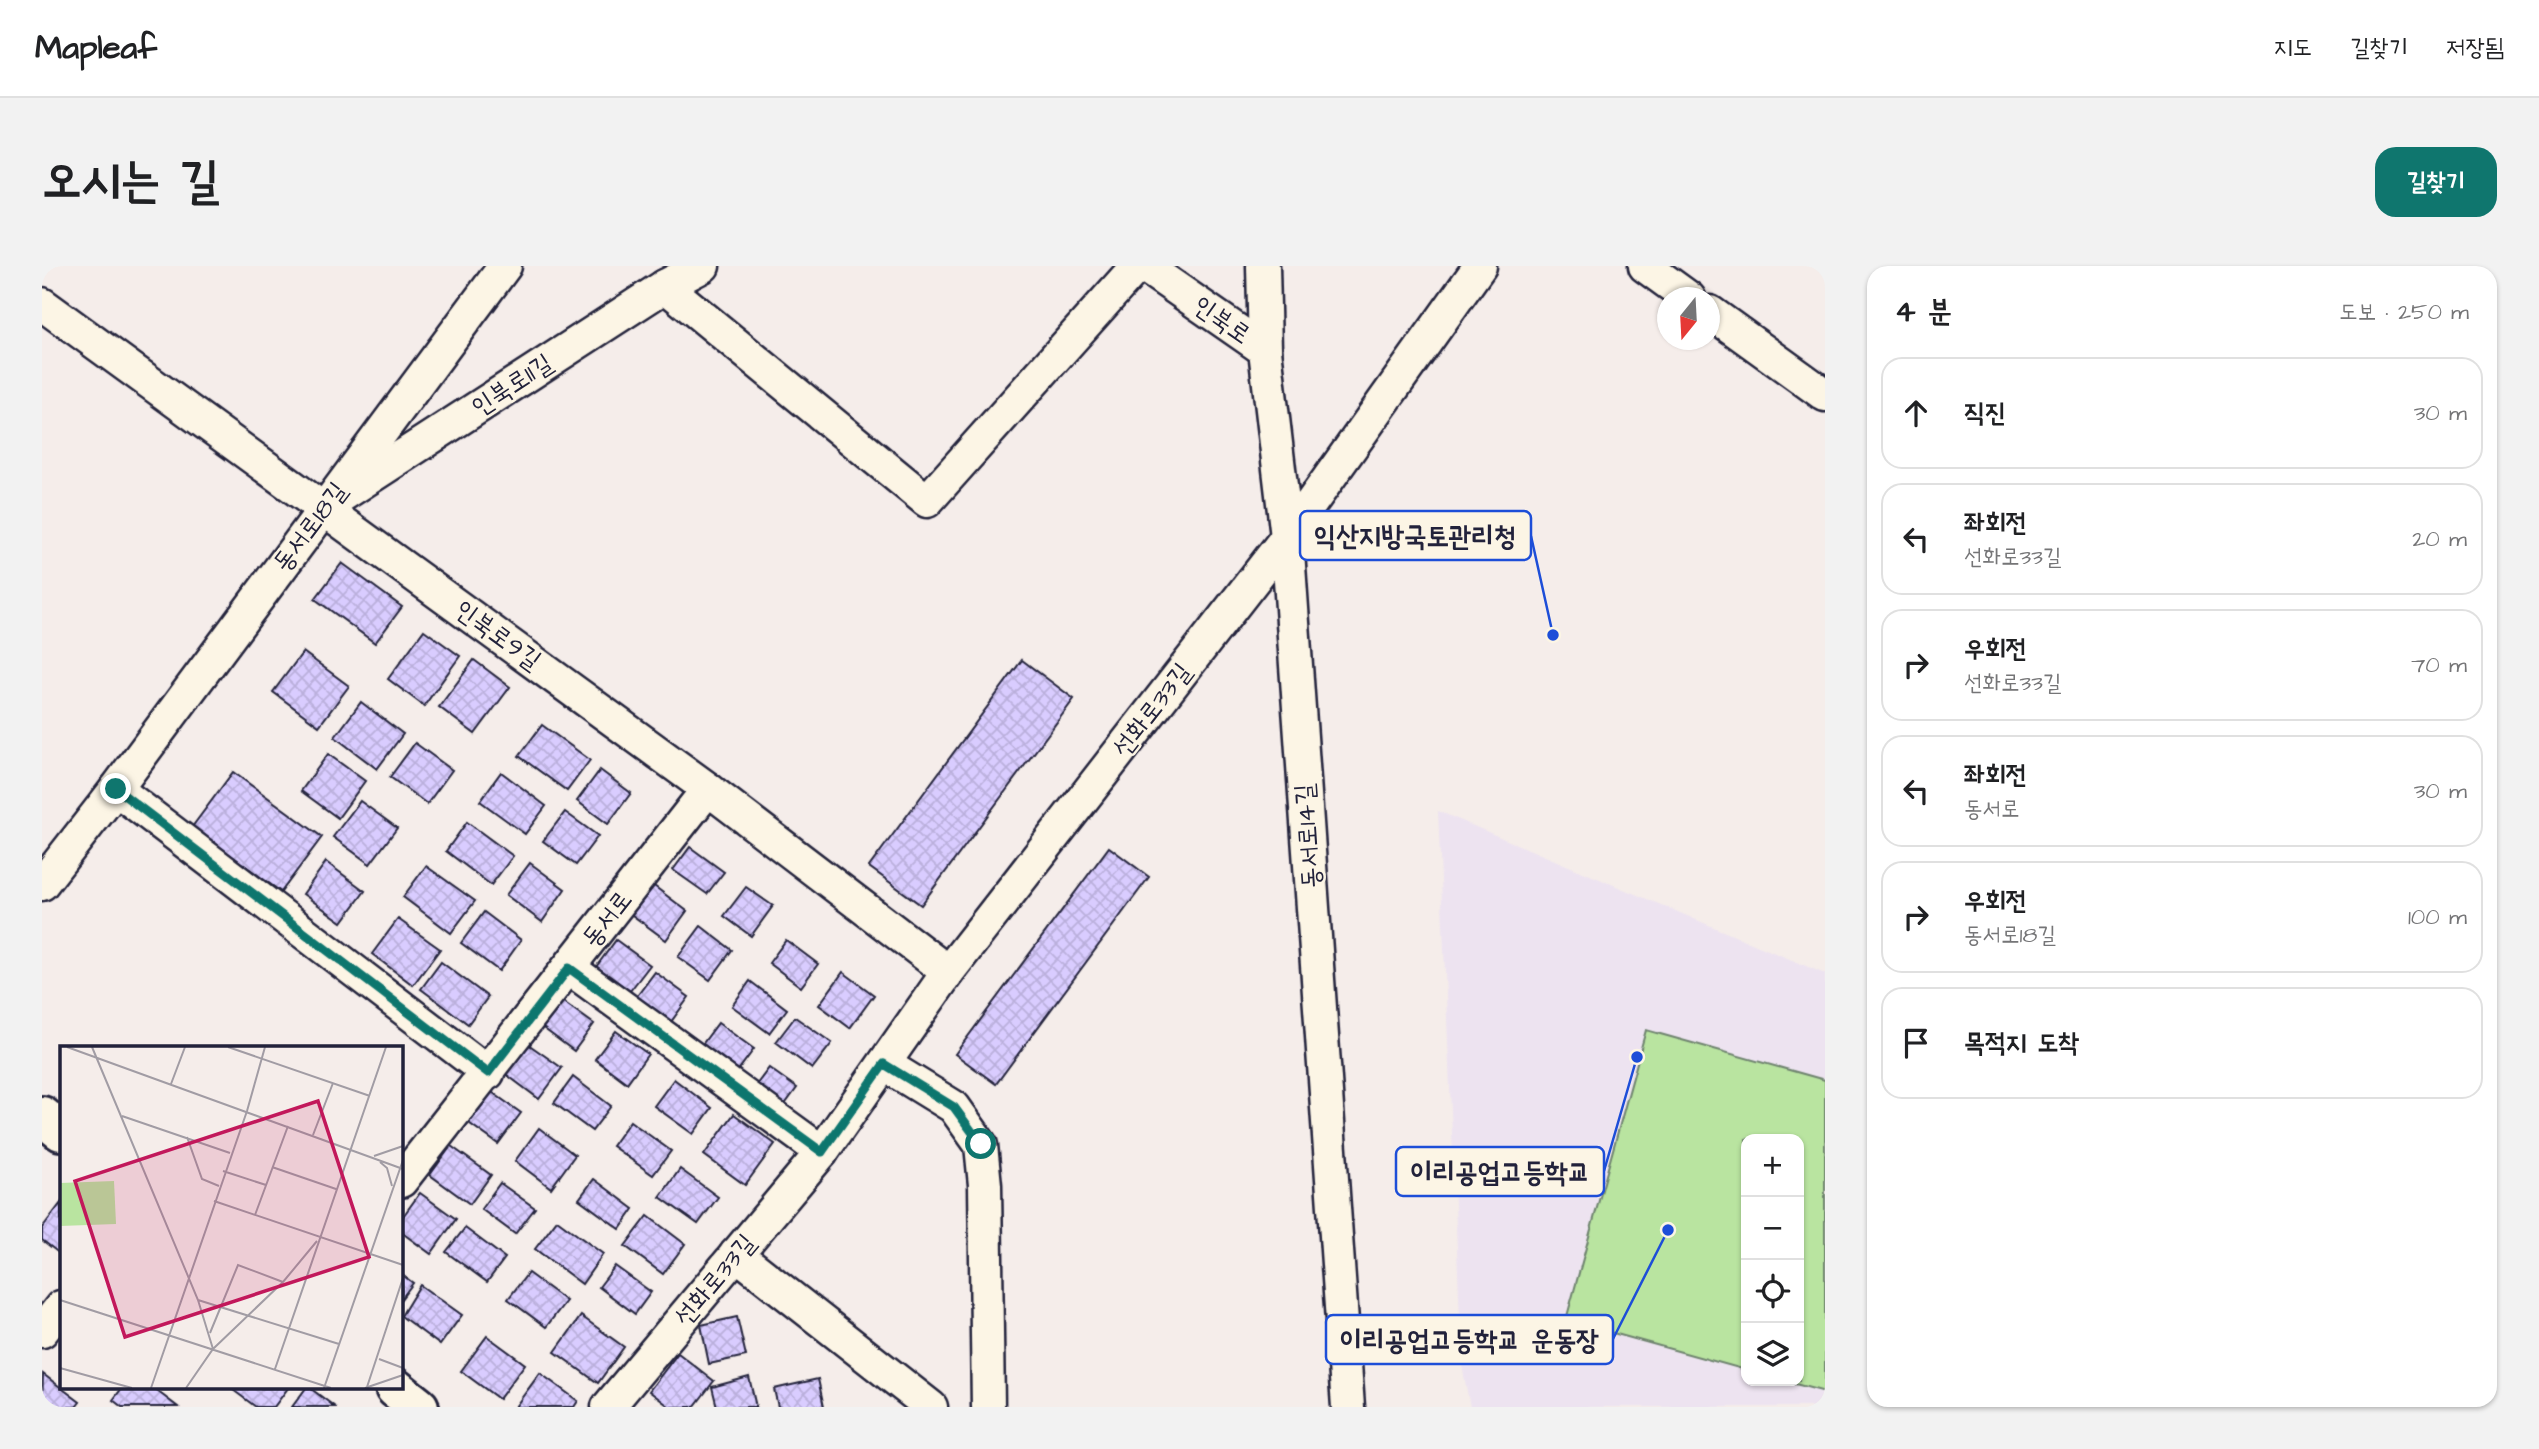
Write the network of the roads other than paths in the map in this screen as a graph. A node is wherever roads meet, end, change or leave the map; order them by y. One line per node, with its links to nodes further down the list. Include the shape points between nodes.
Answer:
1 (505, 266): 14 (street, 동서로18길)
2 (703, 266): 8 (street, 인북로11길)
3 (1137, 266): 8 (street, via 927,501)
4 (1144, 266): 12 (street, 인북로)
5 (1263, 266): 12 (street, 동서로14길)
6 (1480, 266): 15 (street, 선화로33길)
7 (1645, 266): 9 (street)
8 (665, 286): 14 (street, 인북로11길)
9 (1674, 287)
10 (42, 304): 14 (street, 인북로9길)
11 (1720, 319): 13 (street)
12 (1265, 350): 15 (street, 동서로14길)
13 (1825, 395)
14 (324, 507): 16 (street, 동서로18길); 17 (street, 인북로9길)
15 (1287, 537): 20 (street, 선화로33길); 35 (street, 동서로14길)
16 (116, 789): 18 (street, 동서로18길); 22 (street)
17 (708, 789): 19 (street, 동서로); 20 (street, 인북로9길)
18 (42, 884)
19 (569, 968): 22 (street, 동서로); 25 (street)
20 (948, 972): 21 (street, 선화로33길)
21 (884, 1064): 25 (street, 선화로33길); 34 (street, via 954,1107 981,1144)
22 (488, 1073): 26 (street, 동서로)
23 (42, 1116): 24 (street)
24 (60, 1130)
25 (822, 1152): 27 (street, 선화로33길)
26 (402, 1180)
27 (736, 1254): 32 (street, 선화로33길); 33 (street)
28 (60, 1308): 29 (street)
29 (42, 1331)
30 (398, 1390): 31 (street)
31 (419, 1407)
32 (608, 1407)
33 (931, 1407)
34 (988, 1407)
35 (1348, 1407)

